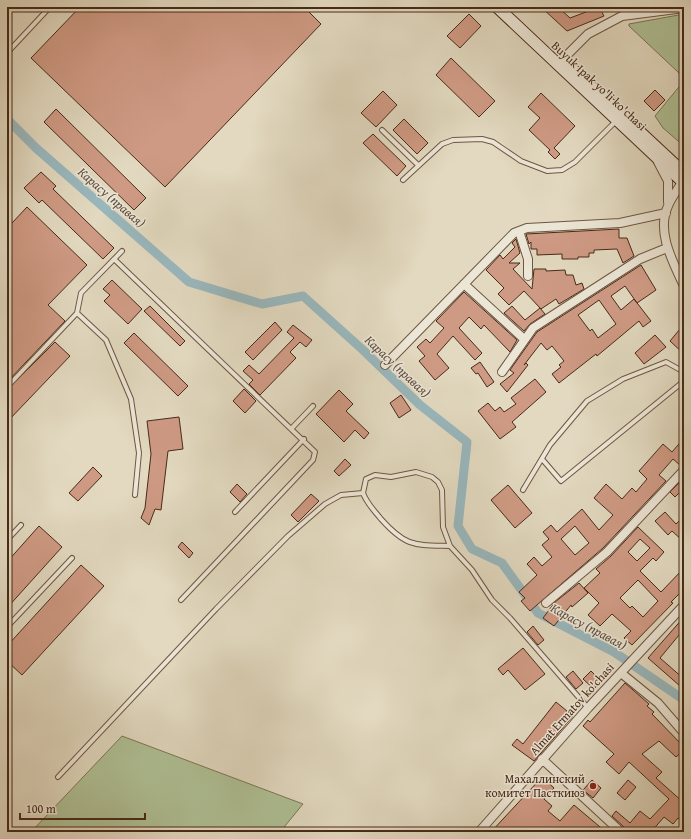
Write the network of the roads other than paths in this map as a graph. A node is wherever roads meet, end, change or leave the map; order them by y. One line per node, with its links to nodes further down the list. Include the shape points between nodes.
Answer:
1 (50, 7): 5 (lane)
2 (497, 7): 6 (street, Buyuk Ipak yo'li ko'chasi)
3 (508, 7): 6 (street, Buyuk Ipak yo'li ko'chasi)
4 (684, 8): 6 (street, via 622,16 588,34)
5 (7, 53)
6 (559, 62): 7 (street, Buyuk Ipak yo'li ko'chasi); 11 (street, Buyuk Ipak yo'li ko'chasi)
7 (616, 120): 9 (street, Buyuk Ipak yo'li ko'chasi); 10 (lane, via 575,162 562,170 547,171 521,161 493,142 482,139 447,141)
8 (382, 130): 10 (lane)
9 (653, 155): 11 (street, Buyuk Ipak yo'li ko'chasi); 13 (street, via 668,182)
10 (418, 165): 12 (lane)
11 (684, 179): 13 (street)
12 (403, 180)
13 (667, 209): 14 (street, via 620,223 527,228); 15 (street)
14 (519, 231): 18 (street, via 528,259); 19 (street, via 514,233)
15 (667, 248): 20 (street); 22 (street, via 640,259 559,309 533,328)
16 (122, 251): 17 (lane)
17 (114, 259): 21 (lane, via 81,293); 29 (lane)
18 (528, 276)
19 (464, 284): 22 (street); 23 (street)
20 (684, 286)
21 (77, 313): 27 (lane); 35 (lane, via 106,340 131,399 139,453)
22 (524, 339): 24 (street)
23 (385, 365)
24 (502, 372)
25 (684, 372): 31 (lane, via 666,362 624,379 587,401 550,445)
26 (684, 381): 31 (lane, via 561,481)
27 (7, 387)
28 (313, 406): 29 (lane)
29 (292, 428): 30 (lane)
30 (304, 439): 36 (lane); 41 (lane, via 315,452 313,460)
31 (542, 459): 33 (lane)
32 (684, 470): 42 (street, via 606,552)
33 (523, 490)
34 (363, 493): 39 (lane, via 367,503 403,540 419,545); 39 (lane, via 366,479 371,476 391,478 416,472 432,478 438,482 442,490 443,527); 49 (lane, via 342,495 325,504 288,536)
35 (135, 495)
36 (235, 512)
37 (21, 525): 38 (lane)
38 (7, 540)
39 (450, 546): 46 (lane, via 472,570 492,600)
40 (72, 558): 44 (lane)
41 (181, 600)
42 (546, 603)
43 (684, 605): 45 (street, Almat Ermatov ko'chasi)
44 (7, 627)
45 (622, 672): 46 (street, Almat Ermatov ko'chasi); 47 (street, via 658,703)
46 (588, 708): 48 (street, Almat Ermatov ko'chasi)
47 (684, 733)
48 (542, 759): 50 (street, Almat Ermatov ko'chasi); 51 (street)
49 (58, 777)
50 (479, 832)
51 (621, 832)

